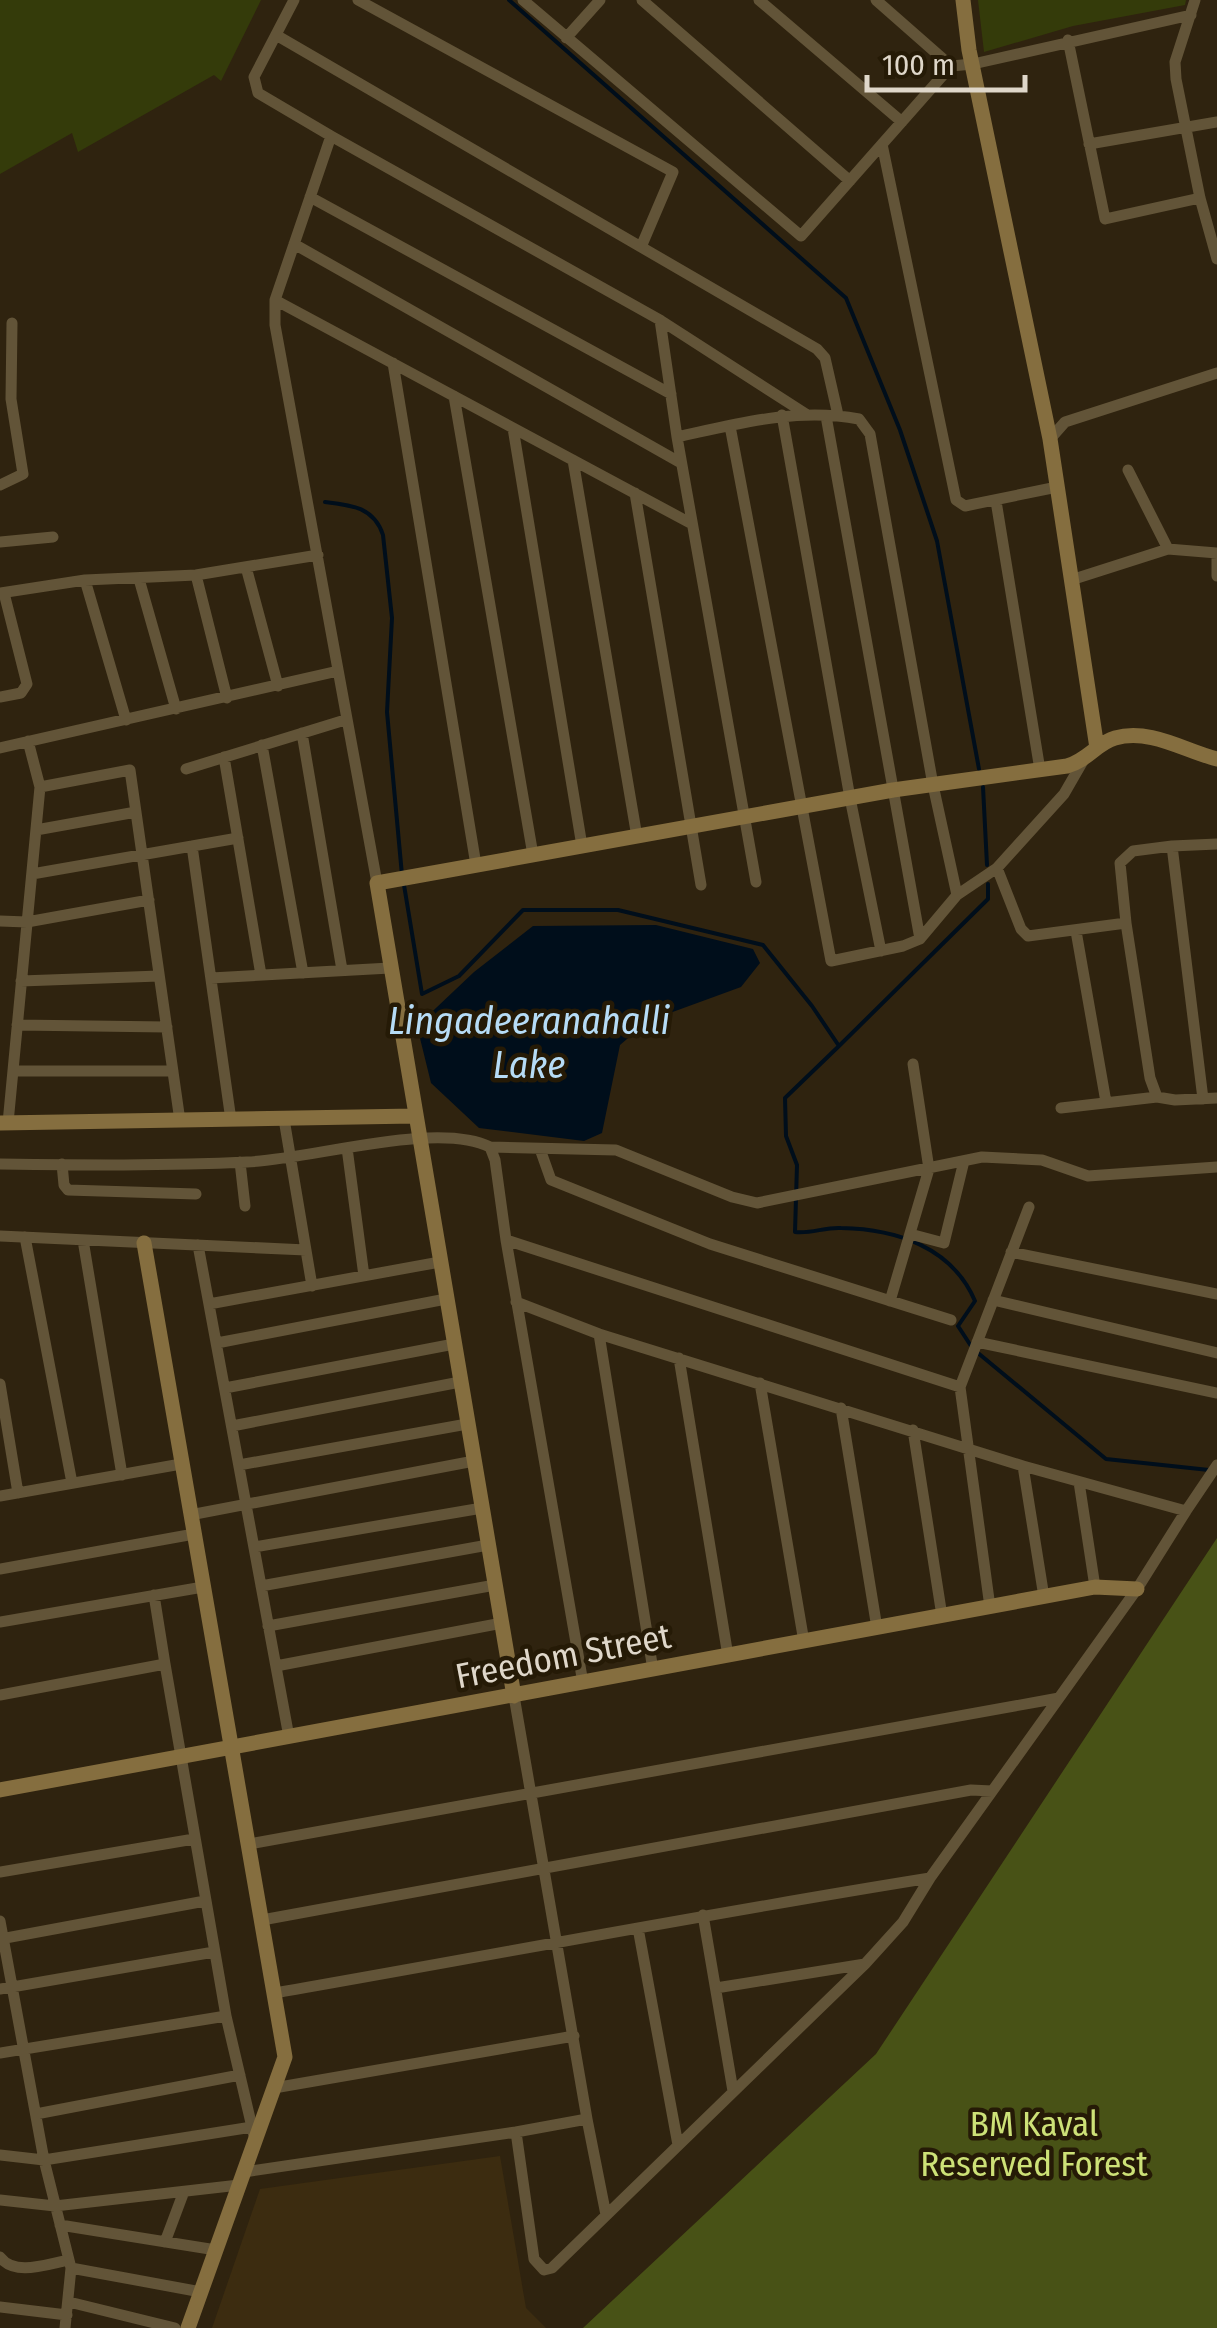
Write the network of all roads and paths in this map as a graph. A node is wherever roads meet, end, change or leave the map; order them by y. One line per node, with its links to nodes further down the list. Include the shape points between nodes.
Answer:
1 (294, 0): 11 (street)
2 (358, 0): 28 (street, via 673,172)
3 (522, 0): 12 (street)
4 (600, 0): 12 (street)
5 (642, 0): 22 (street)
6 (759, 0): 16 (street)
7 (876, 0): 15 (street)
8 (962, 0): 14 (street)
9 (1195, 0): 10 (street)
10 (1191, 14): 13 (street); 18 (street, via 1175,62)
11 (276, 35): 19 (street, via 254,77 258,94); 28 (street)
12 (566, 38): 22 (street, via 802,236)
13 (1068, 40): 14 (street); 21 (street)
14 (973, 64): 15 (street); 45 (street)
15 (951, 66): 16 (street)
16 (902, 122): 20 (street)
17 (1217, 122): 18 (street)
18 (1185, 127): 21 (street); 24 (street)
19 (331, 136): 23 (street); 31 (street)
20 (882, 144): 22 (street); 52 (street, via 956,500 965,506)
21 (1089, 144): 24 (street, via 1105,219)
22 (850, 181)
23 (310, 198): 27 (street); 35 (street)
24 (1200, 198): 26 (street)
25 (1217, 211): 26 (street)
26 (1204, 216): 29 (street)
27 (294, 244): 30 (street); 47 (street)
28 (641, 247): 39 (street, via 817,349 826,358)
29 (1217, 259)
30 (275, 300): 33 (street); 58 (street)
31 (660, 320): 35 (street); 38 (street)
32 (12, 323): 40 (street)
33 (394, 363): 36 (street); 100 (street)
34 (1217, 372): 45 (street, via 1065,422)
35 (671, 394): 44 (street)
36 (454, 396): 43 (street); 99 (street)
37 (782, 415): 38 (street); 42 (street); 86 (street)
38 (808, 415): 39 (street)
39 (832, 415): 83 (street, via 859,419 870,434); 85 (street)
40 (14, 421): 41 (street); 49 (street, via 24,474)
41 (0, 425)
42 (730, 426): 44 (street); 87 (street)
43 (513, 428): 46 (street); 96 (street)
44 (677, 437): 47 (street)
45 (1050, 440): 50 (street)
46 (573, 460): 51 (street); 92 (street)
47 (682, 462): 53 (street)
48 (1128, 470): 56 (street)
49 (0, 485)
50 (1057, 487): 52 (street); 64 (street)
51 (635, 493): 53 (street); 90 (street)
52 (996, 501): 82 (street)
53 (692, 524): 89 (street)
54 (53, 536): 55 (street)
55 (0, 542)
56 (1168, 549): 57 (street); 64 (street)
57 (1217, 553): 61 (street)
58 (318, 556): 59 (street); 66 (street)
59 (246, 567): 60 (street); 67 (street)
60 (196, 575): 62 (street); 69 (street)
61 (1217, 576)
62 (139, 578): 63 (street); 70 (street)
63 (85, 580): 65 (street); 71 (street)
64 (1071, 580): 77 (street)
65 (2, 593): 68 (street, via 27,684)
66 (338, 671): 67 (street); 72 (street)
67 (278, 686): 69 (street)
68 (0, 697)
69 (227, 698): 70 (street)
70 (176, 709): 71 (street)
71 (126, 720): 74 (street)
72 (345, 720): 73 (street); 104 (street)
73 (302, 734): 75 (street); 115 (street)
74 (28, 741): 76 (street); 84 (street)
75 (262, 746): 78 (street); 116 (street)
76 (0, 748)
77 (1097, 748): 79 (street, via 1138,736); 80 (street)
78 (224, 757): 81 (street); 93 (street)
79 (1217, 758)
80 (1083, 761): 82 (street); 101 (street, via 1064,794)
81 (186, 769)
82 (1040, 770): 83 (street)
83 (933, 785): 85 (street); 106 (street)
84 (40, 787): 88 (street, via 130,770); 91 (street)
85 (894, 790): 86 (street); 112 (street)
86 (850, 798): 87 (street); 113 (street)
87 (801, 807): 89 (street); 113 (street, via 831,961)
88 (136, 812): 91 (street); 98 (street)
89 (744, 817): 90 (street); 103 (street)
90 (689, 827): 92 (street); 105 (street)
91 (36, 830): 102 (street)
92 (637, 836): 96 (street)
93 (238, 838): 95 (street); 117 (street)
94 (1217, 844): 97 (street)
95 (192, 846): 98 (street); 119 (street)
96 (582, 846): 99 (street)
97 (1172, 846): 110 (street, via 1133,851 1120,863); 128 (street)
98 (142, 853): 102 (street); 107 (street)
99 (533, 855): 100 (street)
100 (476, 866): 104 (street)
101 (997, 868): 106 (street); 111 (street, via 1028,936)
102 (32, 874): 109 (street)
103 (756, 882)
104 (376, 883): 114 (street)
105 (700, 885)
106 (957, 895): 112 (street)
107 (148, 900): 109 (street); 118 (street)
108 (0, 921): 109 (street)
109 (27, 922): 120 (street)
110 (1126, 923): 111 (street); 126 (street)
111 (1076, 931): 129 (street)
112 (920, 938): 113 (street)
113 (881, 951)
114 (390, 968): 115 (street); 131 (street)
115 (342, 970): 116 (street)
116 (303, 972): 117 (street)
117 (261, 975): 119 (street)
118 (160, 976): 120 (street); 122 (street)
119 (211, 978): 133 (street)
120 (21, 981): 121 (street)
121 (17, 1025): 122 (street); 124 (street)
122 (167, 1027): 125 (street)
123 (913, 1064): 146 (street)
124 (12, 1071): 125 (street); 135 (street)
125 (173, 1071): 134 (street)
126 (1157, 1097): 128 (street); 129 (street)
127 (1217, 1098): 128 (street)
128 (1203, 1099)
129 (1106, 1102): 130 (street)
130 (1061, 1108)
131 (414, 1116): 132 (street); 136 (street)
132 (284, 1119): 133 (street); 140 (street)
133 (231, 1120): 134 (street)
134 (180, 1121): 135 (street)
135 (4, 1123)
136 (418, 1139): 137 (street, via 476,1140); 138 (street); 159 (street)
137 (490, 1147): 139 (street); 154 (street)
138 (346, 1148): 140 (street); 160 (street)
139 (540, 1149): 146 (street, via 616,1150 757,1203); 165 (street, via 550,1180 710,1244)
140 (290, 1159): 142 (street); 157 (street)
141 (964, 1161): 145 (street, via 1042,1160 1088,1176); 146 (street); 150 (street, via 944,1243)
142 (240, 1162): 144 (street); 148 (street)
143 (0, 1164): 144 (street)
144 (62, 1164): 147 (street, via 68,1190)
145 (1217, 1166)
146 (929, 1169): 150 (street)
147 (196, 1194)
148 (245, 1206)
149 (1029, 1206): 158 (street)
150 (910, 1234): 165 (street)
151 (0, 1236): 152 (street)
152 (24, 1238): 153 (street); 193 (street)
153 (83, 1240): 155 (street); 191 (street)
154 (506, 1240): 166 (street); 178 (street)
155 (144, 1243): 156 (street); 187 (street)
156 (198, 1245): 157 (street); 167 (street)
157 (306, 1250): 161 (street)
158 (1012, 1252): 162 (street); 164 (street)
159 (440, 1262): 160 (street); 163 (street)
160 (364, 1276): 161 (street)
161 (312, 1286): 167 (street)
162 (1217, 1294)
163 (446, 1299): 171 (street); 172 (street)
164 (993, 1300): 170 (street); 173 (street)
165 (890, 1301): 168 (street)
166 (516, 1302): 169 (street); 222 (street)
167 (209, 1304): 171 (street)
168 (951, 1320)
169 (600, 1334): 174 (street); 221 (street)
170 (977, 1342): 178 (street); 180 (street)
171 (216, 1344): 179 (street)
172 (454, 1344): 175 (street); 179 (street)
173 (1217, 1354)
174 (679, 1358): 176 (street); 218 (street)
175 (460, 1382): 182 (street); 183 (street)
176 (760, 1383): 181 (street); 217 (street)
177 (0, 1384): 194 (street)
178 (960, 1387): 185 (street)
179 (224, 1388): 183 (street)
180 (1217, 1393)
181 (842, 1408): 184 (street); 216 (street)
182 (468, 1424): 186 (street); 189 (street)
183 (232, 1426): 189 (street)
184 (913, 1430): 185 (street); 212 (street)
185 (968, 1447): 190 (street); 211 (street)
186 (474, 1461): 196 (street); 197 (street)
187 (181, 1464): 191 (street); 199 (street)
188 (1217, 1464): 198 (street)
189 (239, 1465): 196 (street)
190 (1023, 1466): 192 (street); 210 (street)
191 (122, 1475): 193 (street)
192 (1079, 1482): 198 (street); 207 (street)
193 (72, 1483): 194 (street)
194 (18, 1493): 195 (street)
195 (0, 1496)
196 (246, 1503): 199 (street); 202 (street)
197 (482, 1508): 201 (street); 202 (street)
198 (1186, 1511): 208 (street)
199 (190, 1515): 200 (street)
200 (194, 1534): 203 (street); 205 (street)
201 (488, 1545): 204 (street); 206 (street)
202 (254, 1547): 206 (street)
203 (0, 1569)
204 (495, 1585): 214 (street); 215 (street)
205 (203, 1586): 209 (street); 227 (street)
206 (261, 1586): 215 (street)
207 (1095, 1587): 208 (street, Freedom Street); 210 (street, Freedom Street)
208 (1137, 1589): 225 (street)
209 (154, 1596): 213 (street); 219 (street)
210 (1044, 1597): 211 (street, Freedom Street)
211 (990, 1607): 212 (street, Freedom Street)
212 (942, 1616): 216 (street, Freedom Street)
213 (0, 1622)
214 (502, 1623): 220 (street); 224 (street)
215 (268, 1626): 220 (street)
216 (877, 1628): 217 (street, Freedom Street)
217 (804, 1642): 218 (street, Freedom Street)
218 (728, 1656): 221 (street, Freedom Street)
219 (165, 1664): 223 (street); 228 (street)
220 (276, 1666): 226 (street)
221 (653, 1670): 222 (street, Freedom Street)
222 (583, 1684): 224 (street, Freedom Street)
223 (0, 1695)
224 (514, 1696): 226 (street, Freedom Street); 231 (street)
225 (1059, 1698): 230 (street); 231 (street)
226 (289, 1737): 227 (street, Freedom Street)
227 (232, 1748): 228 (street, Freedom Street); 233 (street)
228 (182, 1757): 229 (street, Freedom Street); 232 (street)
229 (0, 1790)
230 (992, 1791): 234 (street); 236 (street)
231 (532, 1794): 233 (street); 234 (street)
232 (194, 1839): 235 (street); 237 (street)
233 (249, 1844): 239 (street)
234 (544, 1868): 239 (street); 243 (street)
235 (0, 1872)
236 (930, 1878): 238 (street); 245 (street)
237 (205, 1901): 242 (street); 244 (street)
238 (703, 1914): 241 (street); 247 (street)
239 (262, 1920): 248 (street)
240 (0, 1921): 242 (street)
241 (638, 1928): 243 (street); 260 (street)
242 (2, 1939): 246 (street)
243 (558, 1944): 248 (street); 250 (street)
244 (214, 1952): 246 (street); 249 (street)
245 (865, 1964): 247 (street); 255 (street)
246 (6, 1988): 251 (street)
247 (716, 1988): 255 (street)
248 (274, 1993): 254 (street, via 286,2057)
249 (226, 2016): 251 (street); 253 (street)
250 (574, 2036): 254 (street); 257 (street)
251 (24, 2049): 252 (street); 256 (street)
252 (0, 2053)
253 (240, 2075): 256 (street); 259 (street)
254 (274, 2088): 259 (street)
255 (733, 2090): 260 (street)
256 (36, 2114): 262 (street)
257 (587, 2119): 258 (street); 267 (street)
258 (516, 2132): 263 (street); 267 (street, via 534,2258 544,2270)
259 (254, 2134): 262 (street); 263 (street)
260 (678, 2145): 267 (street)
261 (0, 2156): 262 (street)
262 (44, 2160): 266 (street)
263 (242, 2179): 264 (street); 270 (street)
264 (182, 2194): 266 (street); 269 (street)
265 (0, 2200): 266 (street)
266 (55, 2206): 268 (street)
267 (606, 2216)
268 (60, 2225): 269 (street); 272 (street)
269 (165, 2242): 270 (street)
270 (216, 2250): 273 (street)
271 (0, 2257): 272 (street, via 17,2268)
272 (70, 2264): 273 (street); 275 (street)
273 (201, 2292): 277 (street)
274 (0, 2307): 275 (street)
275 (67, 2315): 276 (street)
276 (175, 2328)
277 (188, 2328)

